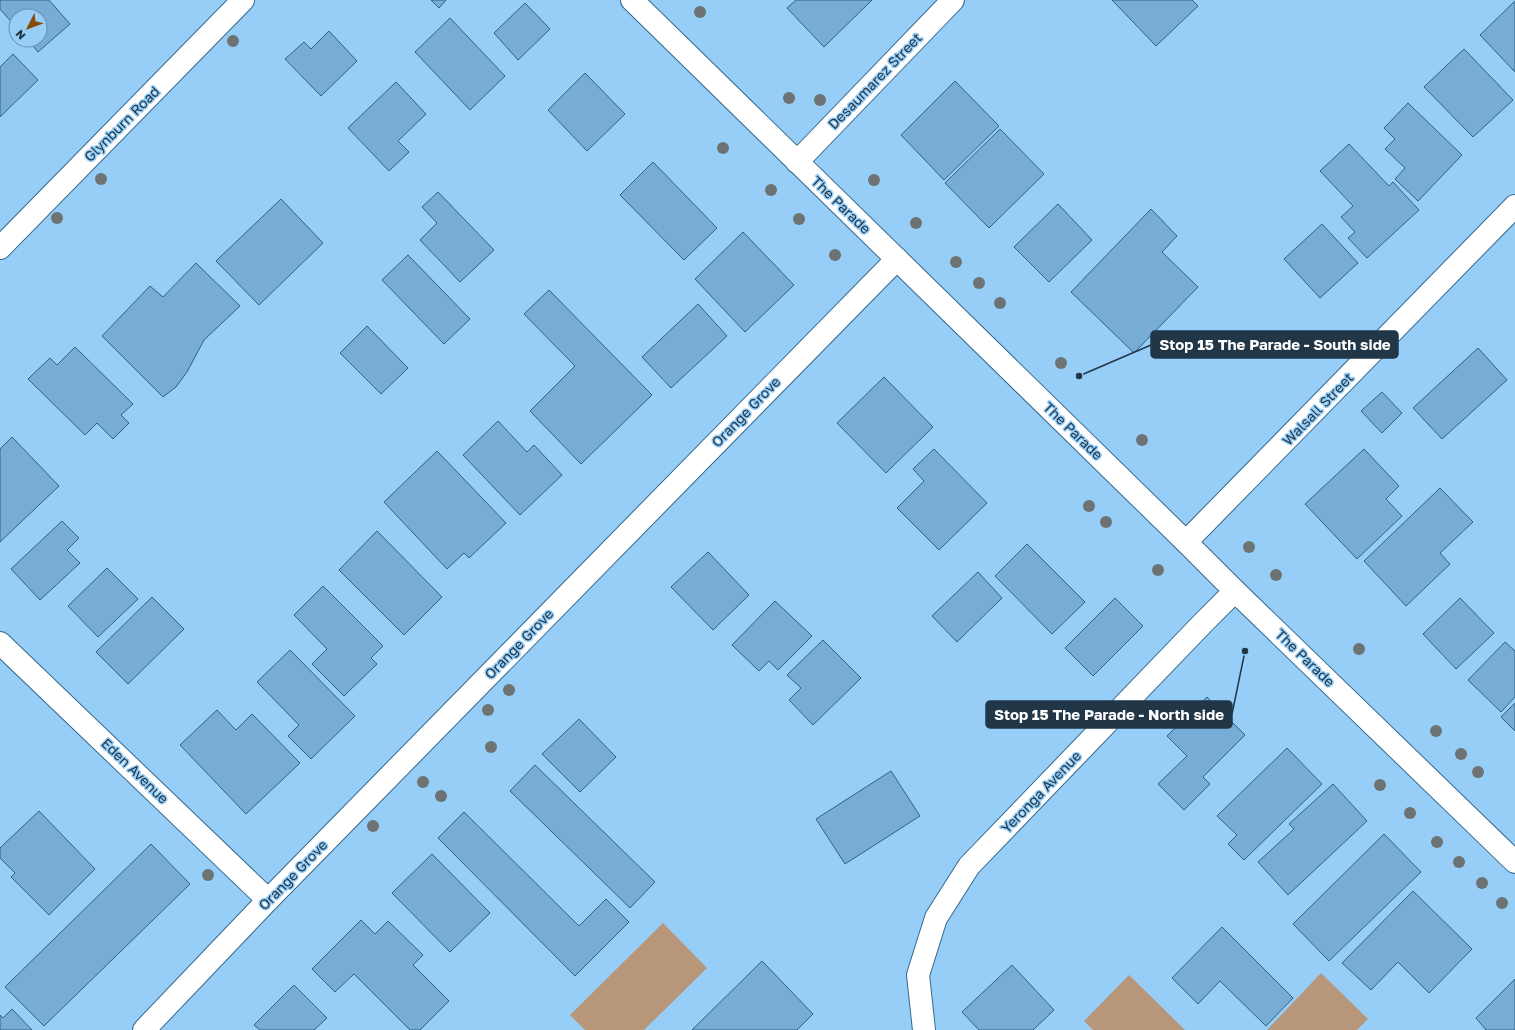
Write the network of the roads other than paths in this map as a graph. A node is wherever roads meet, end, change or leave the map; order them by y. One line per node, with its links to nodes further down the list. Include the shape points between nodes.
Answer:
1 (243, 0): 6 (street, Glynburn Road)
2 (632, 0): 4 (street, The Parade)
3 (953, 0): 4 (street, Desaumarez Street)
4 (797, 162): 7 (street, The Parade)
5 (1515, 206): 8 (street, Walsall Street)
6 (0, 248)
7 (897, 259): 8 (street, The Parade); 12 (street, Orange Grove)
8 (1186, 542): 9 (street, The Parade)
9 (1235, 591): 11 (street, The Parade); 14 (street, Yeronga Avenue, via 969,866 936,918 918,975)
10 (0, 643): 12 (street, Eden Avenue)
11 (1515, 862)
12 (268, 900): 13 (street, Orange Grove)
13 (144, 1030)
14 (924, 1030)

